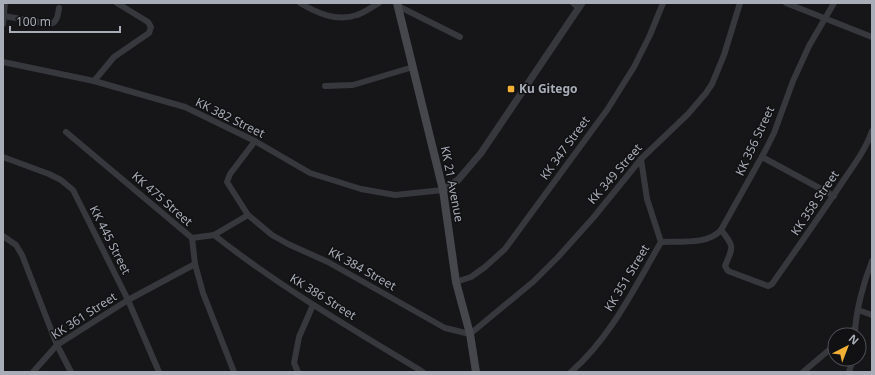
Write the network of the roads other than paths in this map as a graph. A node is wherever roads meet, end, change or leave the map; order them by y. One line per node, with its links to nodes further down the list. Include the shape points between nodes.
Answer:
1 (5, 3): 13 (street)
2 (117, 3): 20 (street, via 148,22 151,27 150,33 114,57)
3 (300, 3): 4 (street, via 323,15 344,18 357,15)
4 (378, 3)
5 (573, 3): 11 (street)
6 (663, 3): 38 (street, KK 347 Street, via 634,67 607,110 535,209 505,249 485,268 471,277)
7 (740, 3): 27 (street, KK 349 Street, via 724,55 706,94)
8 (786, 3): 14 (street)
9 (834, 3): 14 (street, KK 356 Street)
10 (398, 5): 17 (street); 19 (main road, KK 21 Avenue)
11 (581, 5): 28 (street, via 480,153 458,180)
12 (60, 8): 13 (street, via 54,24)
13 (4, 16): 15 (street)
14 (824, 19): 16 (street); 26 (street, KK 356 Street, via 806,53)
15 (3, 24)
16 (872, 37)
17 (460, 38)
18 (3, 62): 20 (street, KK 382 Street)
19 (413, 67): 21 (street, via 353,85); 28 (main road, KK 21 Avenue)
20 (94, 81): 24 (street, KK 382 Street, via 185,107)
21 (325, 86)
22 (872, 131): 29 (street, KK 358 Street)
23 (66, 132): 34 (street, KK 475 Street)
24 (255, 141): 28 (street, KK 382 Street, via 310,173 361,189 395,195); 30 (street, via 230,174 227,182)
25 (3, 157): 39 (street, KK 445 Street, via 50,174 73,190)
26 (762, 157): 29 (street); 31 (street, KK 356 Street)
27 (640, 159): 35 (street, KK 351 Street, via 647,200); 44 (street, KK 349 Street, via 558,257 534,281)
28 (443, 190): 38 (main road, KK 21 Avenue)
29 (834, 196): 31 (street, KK 358 Street, via 772,284 768,286 728,271 725,266 732,250 730,241)
30 (248, 215): 32 (street); 44 (street, KK 384 Street, via 272,235 288,244 328,262 445,328)
31 (722, 230): 35 (street, via 704,240)
32 (214, 235): 34 (street); 40 (street, KK 386 Street)
33 (3, 236): 45 (street, via 16,245 22,255)
34 (192, 238): 37 (street, KK 475 Street)
35 (661, 242): 54 (street, KK 351 Street, via 622,310 602,339)
36 (872, 261): 41 (street)
37 (195, 264): 39 (street, KK 361 Street); 50 (street, KK 475 Street, via 203,293)
38 (456, 282): 44 (main road, KK 21 Avenue)
39 (128, 300): 45 (street, KK 361 Street); 49 (street, KK 445 Street)
40 (312, 305): 51 (street, via 299,337 294,363); 52 (street, KK 386 Street)
41 (858, 310): 42 (street); 43 (street)
42 (872, 315)
43 (855, 327)
44 (470, 334): 53 (main road, KK 21 Avenue)
45 (57, 345): 47 (street, KK 361 Street); 48 (street)
46 (827, 352): 55 (street)
47 (33, 372)
48 (71, 372)
49 (159, 372)
50 (234, 372)
51 (298, 372)
52 (423, 372)
53 (476, 372)
54 (571, 372)
55 (804, 372)

